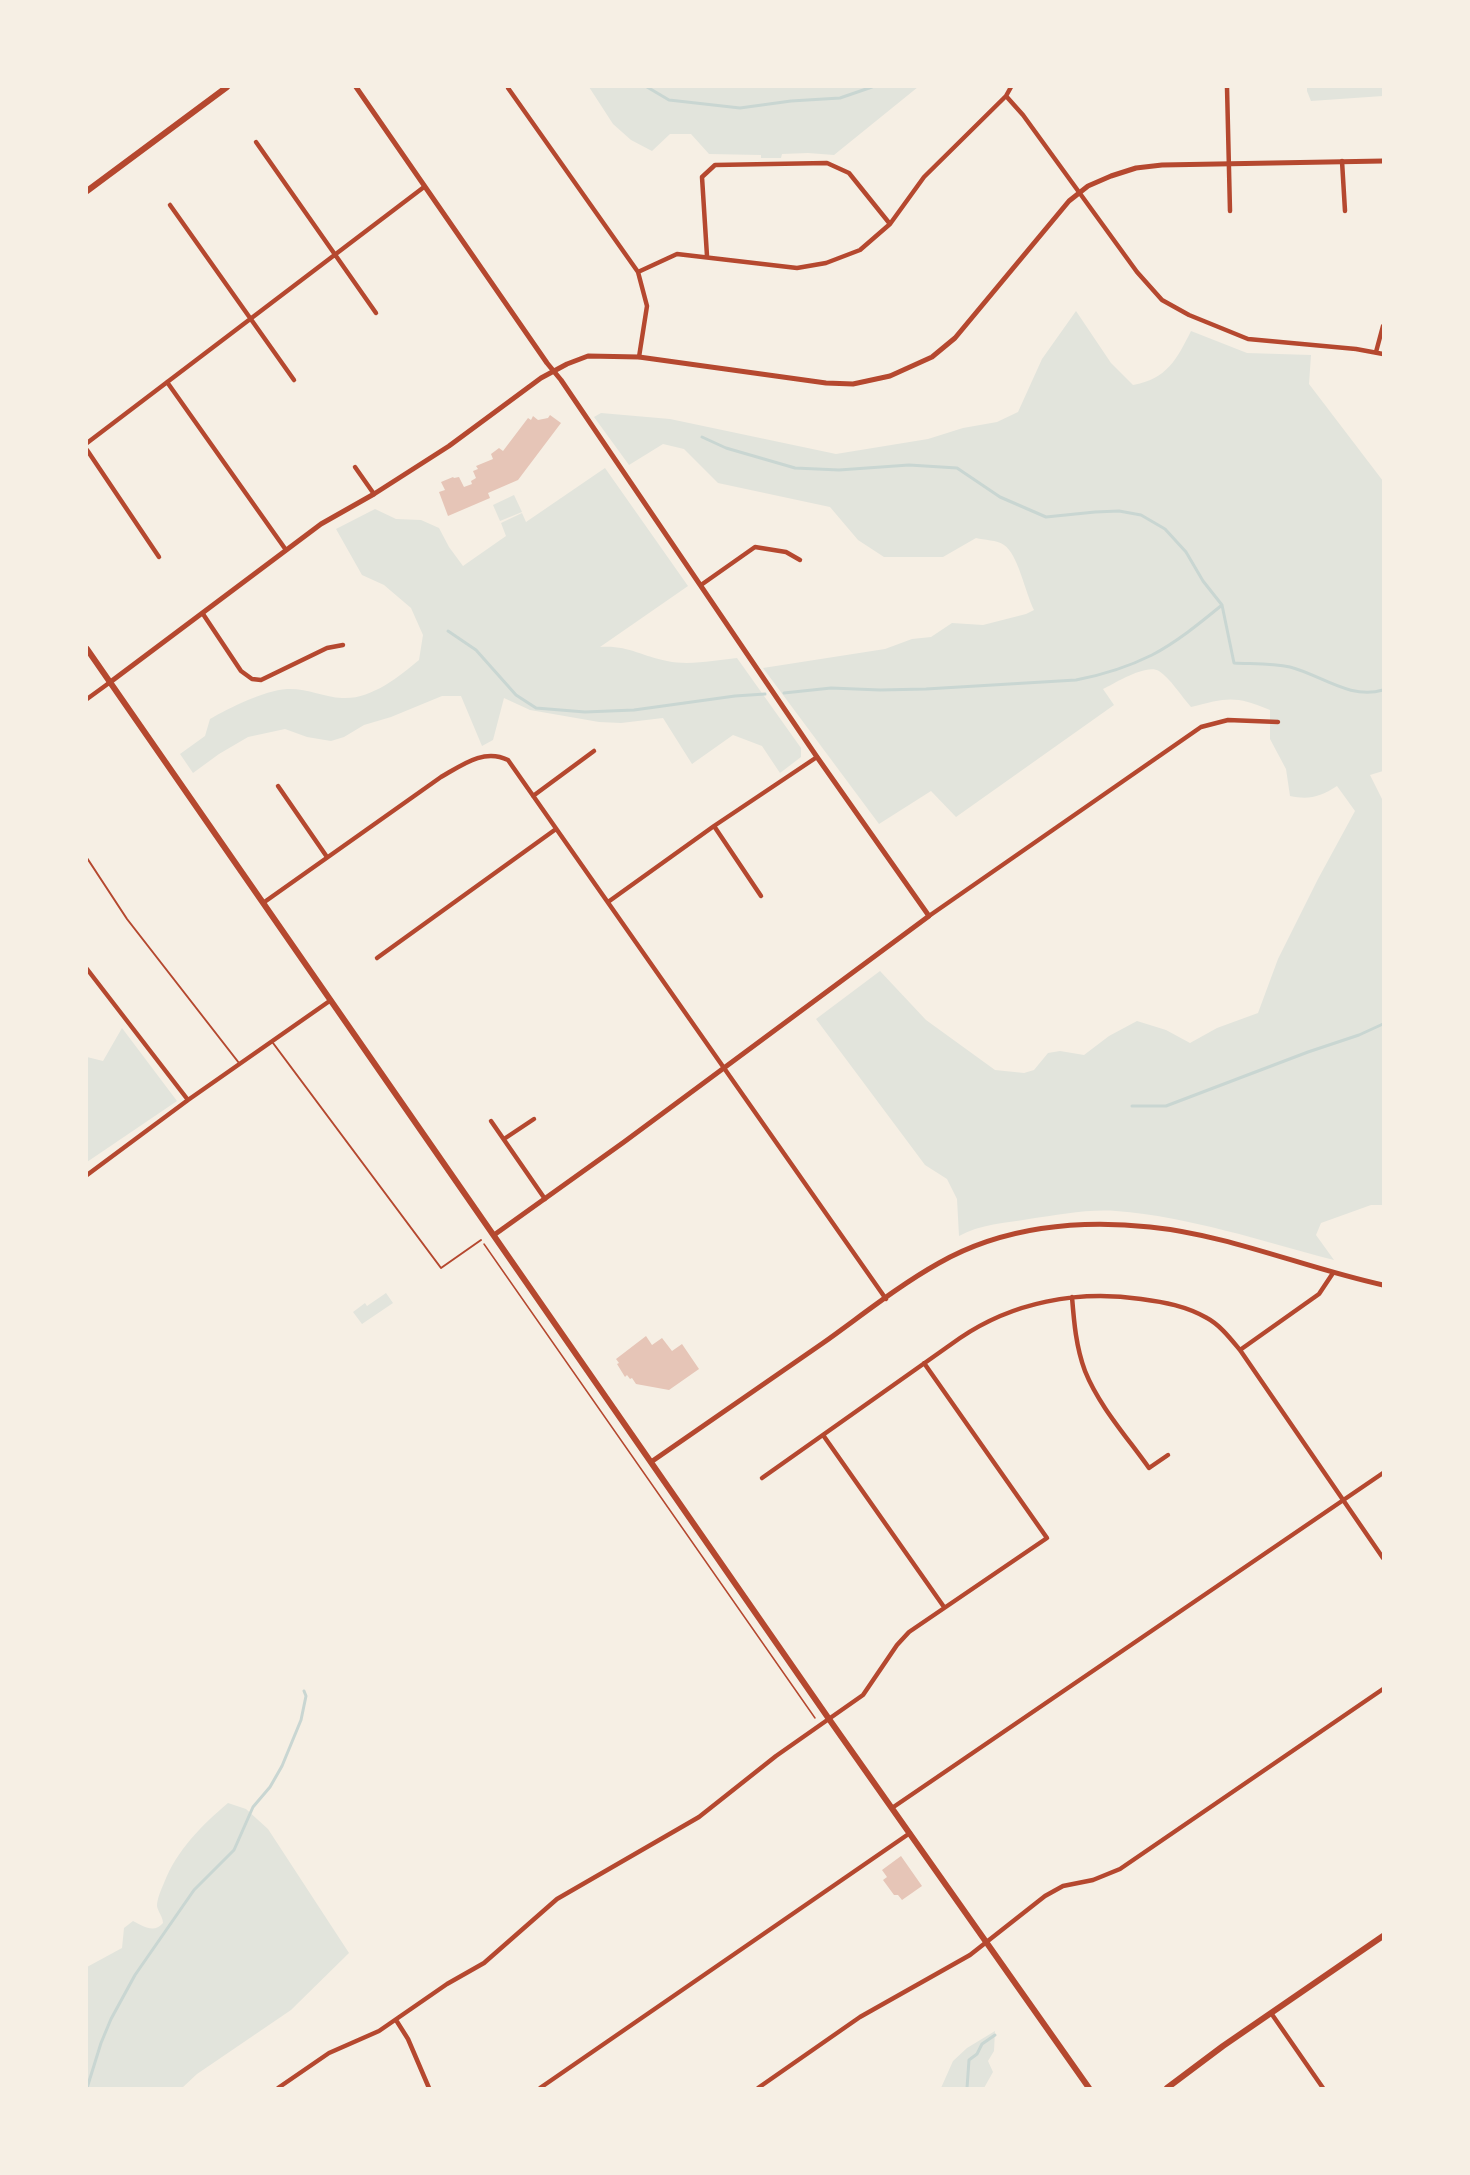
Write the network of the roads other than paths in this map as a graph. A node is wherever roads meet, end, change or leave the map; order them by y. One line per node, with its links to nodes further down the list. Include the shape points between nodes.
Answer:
1 (227, 87): 12 (main road)
2 (356, 87): 11 (street)
3 (1011, 87): 6 (street)
4 (1227, 87): 10 (street)
5 (507, 88): 20 (street)
6 (1006, 96): 13 (street); 17 (street, via 924,177)
7 (256, 142): 18 (street)
8 (1383, 161): 9 (street)
9 (1342, 162): 10 (street); 16 (street)
10 (1229, 163): 13 (street, via 1136,168); 15 (street)
11 (424, 187): 18 (street); 27 (street)
12 (87, 191)
13 (1080, 192): 24 (street, via 1144,281 1176,309 1248,339); 26 (street, via 956,338 933,357 890,376 853,384 826,384)
14 (170, 205): 22 (street)
15 (1230, 211)
16 (1345, 211)
17 (890, 224): 19 (street, via 860,250 826,263 797,268); 19 (street, via 849,173 827,163 716,165 702,177)
18 (334, 254): 21 (street); 22 (street)
19 (707, 256): 20 (street, via 677,254)
20 (638, 272): 26 (street, via 647,306)
21 (376, 313)
22 (250, 319): 28 (street); 29 (street)
23 (1383, 326): 24 (street)
24 (1376, 352): 25 (street)
25 (1383, 354)
26 (639, 357): 27 (street, via 588,356)
27 (553, 371): 33 (street); 37 (street)
28 (294, 380)
29 (166, 382): 30 (street); 34 (street)
30 (87, 442)
31 (87, 450): 35 (street)
32 (355, 467): 33 (street)
33 (374, 494): 34 (street, via 321,524)
34 (286, 550): 38 (street)
35 (159, 556)
36 (800, 560): 37 (street, via 786,552 755,547)
37 (701, 585): 45 (street)
38 (203, 614): 39 (street, via 241,671 252,679 261,680 327,648); 41 (street)
39 (343, 645)
40 (87, 649): 41 (main road)
41 (110, 683): 42 (street); 54 (main road)
42 (87, 699)
43 (1278, 722): 55 (street, via 1228,720 1201,727)
44 (594, 751): 47 (street)
45 (817, 756): 48 (street); 55 (street)
46 (278, 786): 50 (street)
47 (533, 796): 49 (street); 50 (street, via 508,760 496,754 471,760)
48 (714, 826): 52 (street); 53 (street)
49 (556, 828): 53 (street); 56 (street)
50 (327, 857): 54 (street)
51 (87, 858): 60 (lane, via 127,919)
52 (761, 896)
53 (608, 902): 61 (street)
54 (263, 903): 58 (main road)
55 (930, 915): 61 (street)
56 (377, 958)
57 (87, 969): 62 (street)
58 (331, 1000): 59 (street); 68 (main road)
59 (272, 1041): 60 (street); 69 (lane, via 441,1268)
60 (239, 1064): 62 (street)
61 (724, 1068): 67 (street); 73 (street)
62 (189, 1100): 66 (street)
63 (534, 1119): 65 (street)
64 (492, 1121): 65 (street)
65 (504, 1139): 67 (street)
66 (87, 1175)
67 (545, 1199): 68 (street)
68 (494, 1235): 78 (main road)
69 (481, 1240)
70 (1333, 1273): 71 (street); 73 (street, via 1181,1232 1121,1224 1070,1224 1002,1237 968,1249); 74 (street, via 1319,1294)
71 (1383, 1285)
72 (1072, 1297): 74 (street, via 1112,1296 1177,1305 1206,1317); 75 (street, via 1004,1314 977,1327); 77 (street, via 1081,1358 1100,1399 1149,1468)
73 (886, 1299): 78 (street)
74 (1240, 1350): 81 (street)
75 (924, 1363): 76 (street); 83 (street, via 1047,1538)
76 (823, 1435): 80 (street); 83 (street)
77 (1168, 1455)
78 (651, 1462): 85 (main road)
79 (1383, 1473): 81 (street)
80 (762, 1478)
81 (1343, 1500): 82 (street); 86 (street)
82 (1383, 1558)
83 (944, 1607): 85 (street, via 903,1639 867,1690)
84 (1383, 1689): 89 (street, via 1120,1869 1056,1890)
85 (829, 1719): 86 (main road); 91 (street, via 699,1817 557,1899 492,1958)
86 (892, 1808): 87 (main road)
87 (910, 1833): 89 (main road); 94 (street)
88 (1383, 1936): 90 (main road)
89 (987, 1942): 95 (street, via 860,2017); 96 (main road)
90 (1271, 2013): 97 (main road); 98 (street)
91 (396, 2020): 92 (street, via 335,2049); 93 (street)
92 (278, 2088)
93 (429, 2088)
94 (540, 2088)
95 (758, 2088)
96 (1089, 2088)
97 (1167, 2088)
98 (1323, 2088)

